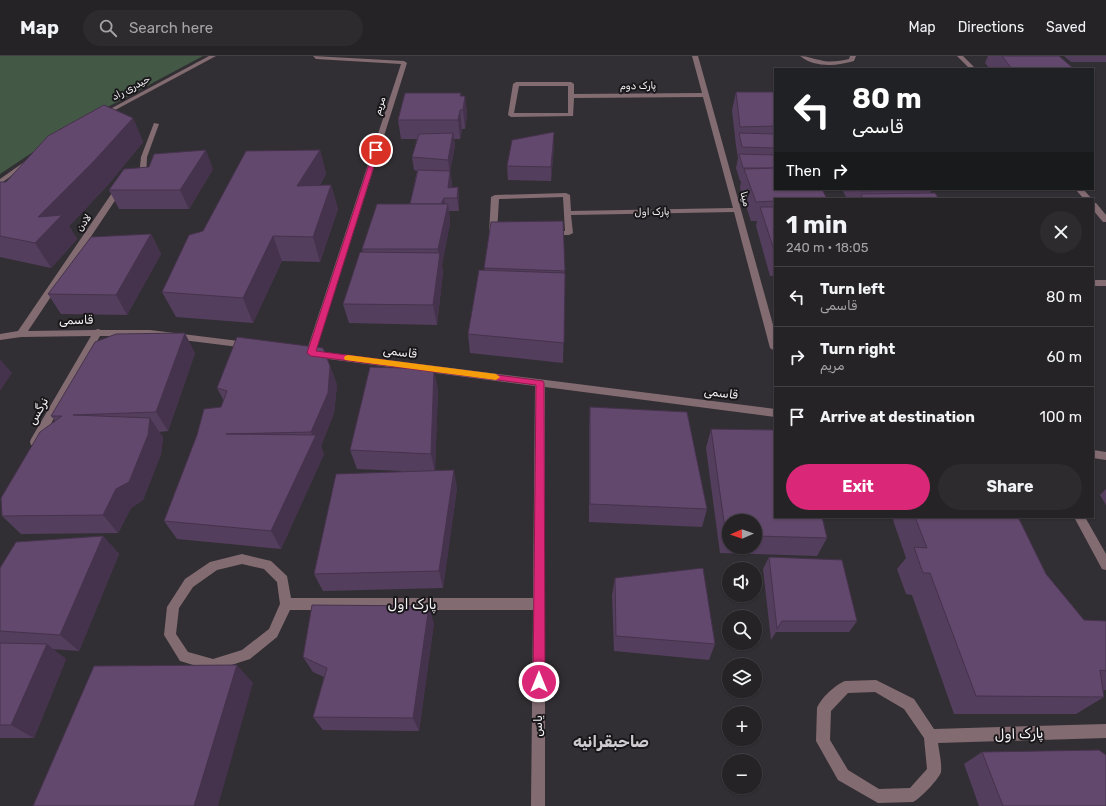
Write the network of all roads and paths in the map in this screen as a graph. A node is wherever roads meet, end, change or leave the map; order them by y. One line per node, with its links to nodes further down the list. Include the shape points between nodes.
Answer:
1 (213, 56): 10 (street, حیدری راد)
2 (316, 56): 27 (street, مریم, via 404,63)
3 (695, 56): 8 (street, مینا)
4 (803, 56): 5 (street, via 813,62 836,65 852,60)
5 (853, 56)
6 (960, 56): 7 (street)
7 (972, 68)
8 (706, 95): 9 (street, پارک دوم); 17 (street, مینا)
9 (571, 96): 9 (street, via 570,115 511,115 516,84 571,84)
10 (93, 120)
11 (156, 124): 23 (street, لادن, via 144,157 142,177 115,194)
12 (35, 156): 13 (street)
13 (0, 182)
14 (1080, 190): 15 (street)
15 (1087, 198)
16 (1094, 206): 19 (street)
17 (737, 210): 18 (street, پارک اول); 25 (street, مینا)
18 (568, 213): 18 (street, via 569,233 493,234 495,196 566,196)
19 (1106, 220)
20 (1094, 283): 21 (street)
21 (1106, 283)
22 (98, 332): 23 (street, قاسمی); 26 (street, قاسمی, via 150,333); 30 (street, نرگس)
23 (21, 334): 24 (street, قاسمی)
24 (0, 337)
25 (774, 344)
26 (258, 346)
27 (307, 353): 28 (street, قاسمی)
28 (540, 383): 29 (street, قاسمی); 36 (street, یاس)
29 (774, 413)
30 (31, 449)
31 (1094, 454): 32 (street)
32 (1106, 456)
33 (1080, 518): 34 (street)
34 (1106, 565)
35 (286, 604): 35 (street, via 273,633 246,655 213,665 184,657 170,635 173,607 189,583 214,566 242,559 267,565 283,580); 36 (street, پارک اول)
36 (539, 604): 39 (street, یاس)
37 (1106, 731): 38 (street, پارک اول)
38 (931, 736): 38 (street, via 909,704 876,686 844,687 824,708 823,741 843,775 878,796 913,795 934,771)
39 (538, 806)

